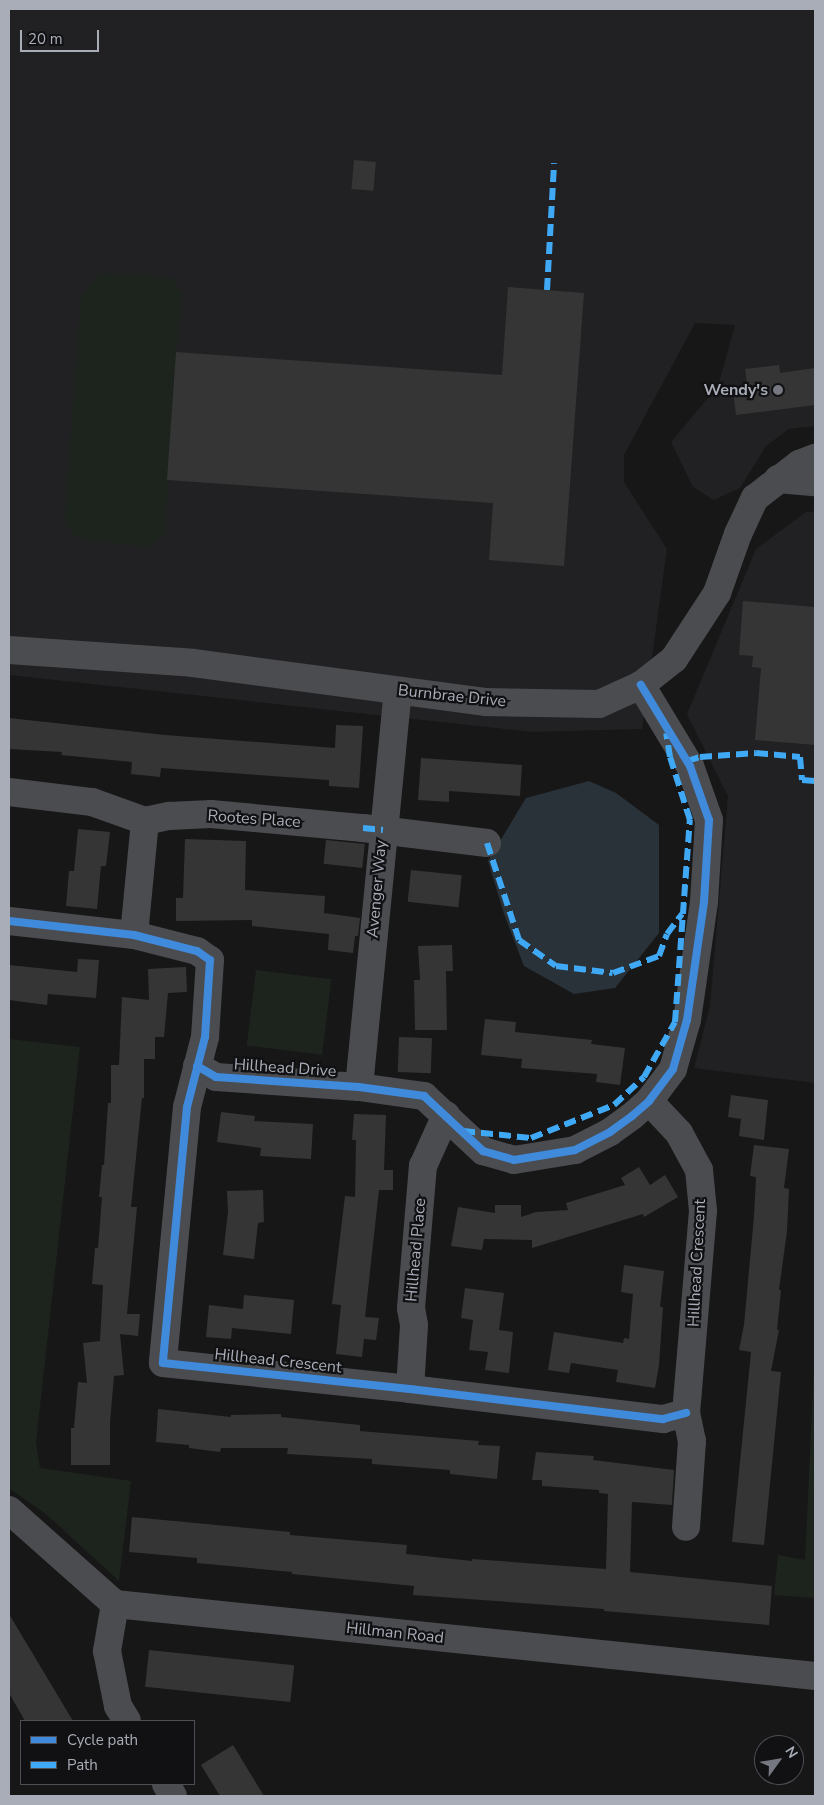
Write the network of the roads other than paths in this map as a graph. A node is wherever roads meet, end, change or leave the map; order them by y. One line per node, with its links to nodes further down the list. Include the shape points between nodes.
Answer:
1 (815, 458): 2 (street, Burnbrae Drive, via 799,464)
2 (778, 479): 3 (street); 5 (street, Burnbrae Drive, via 755,498 717,592 674,659)
3 (815, 482)
4 (9, 650): 6 (street, Burnbrae Drive, via 192,663)
5 (641, 685): 6 (street, Burnbrae Drive, via 599,704 486,702); 15 (street, Hillhead Drive, via 690,766 709,820 704,902 687,1020 673,1069)
6 (398, 691): 9 (street, Avenger Way)
7 (9, 792): 8 (street, Rootes Place, via 92,802)
8 (145, 820): 9 (street, Rootes Place, via 211,814); 12 (street)
9 (373, 829): 10 (street, Rootes Place); 14 (street, Avenger Way)
10 (487, 843)
11 (9, 921): 12 (street)
12 (134, 935): 13 (street, via 197,950 210,960 205,1037)
13 (197, 1066): 14 (street, Hillhead Drive, via 216,1077); 17 (street, Hillhead Crescent, via 187,1107 163,1363)
14 (359, 1086): 16 (street, Hillhead Drive, via 424,1096)
15 (648, 1101): 16 (street, Hillhead Drive, via 610,1132 575,1150 514,1160 484,1150); 18 (street, Hillhead Crescent, via 679,1133 699,1170 703,1211)
16 (446, 1115): 17 (street, Hillhead Place, via 422,1166 411,1308 414,1326)
17 (410, 1389): 18 (street, Hillhead Crescent, via 663,1419)
18 (686, 1413): 20 (street, Hillhead Crescent, via 692,1441)
19 (9, 1510): 21 (street)
20 (686, 1527)
21 (115, 1604): 22 (street, Hillman Road); 23 (street, via 107,1651 118,1706)
22 (815, 1676)
23 (126, 1720)
24 (167, 1785): 25 (street)
25 (173, 1796)

